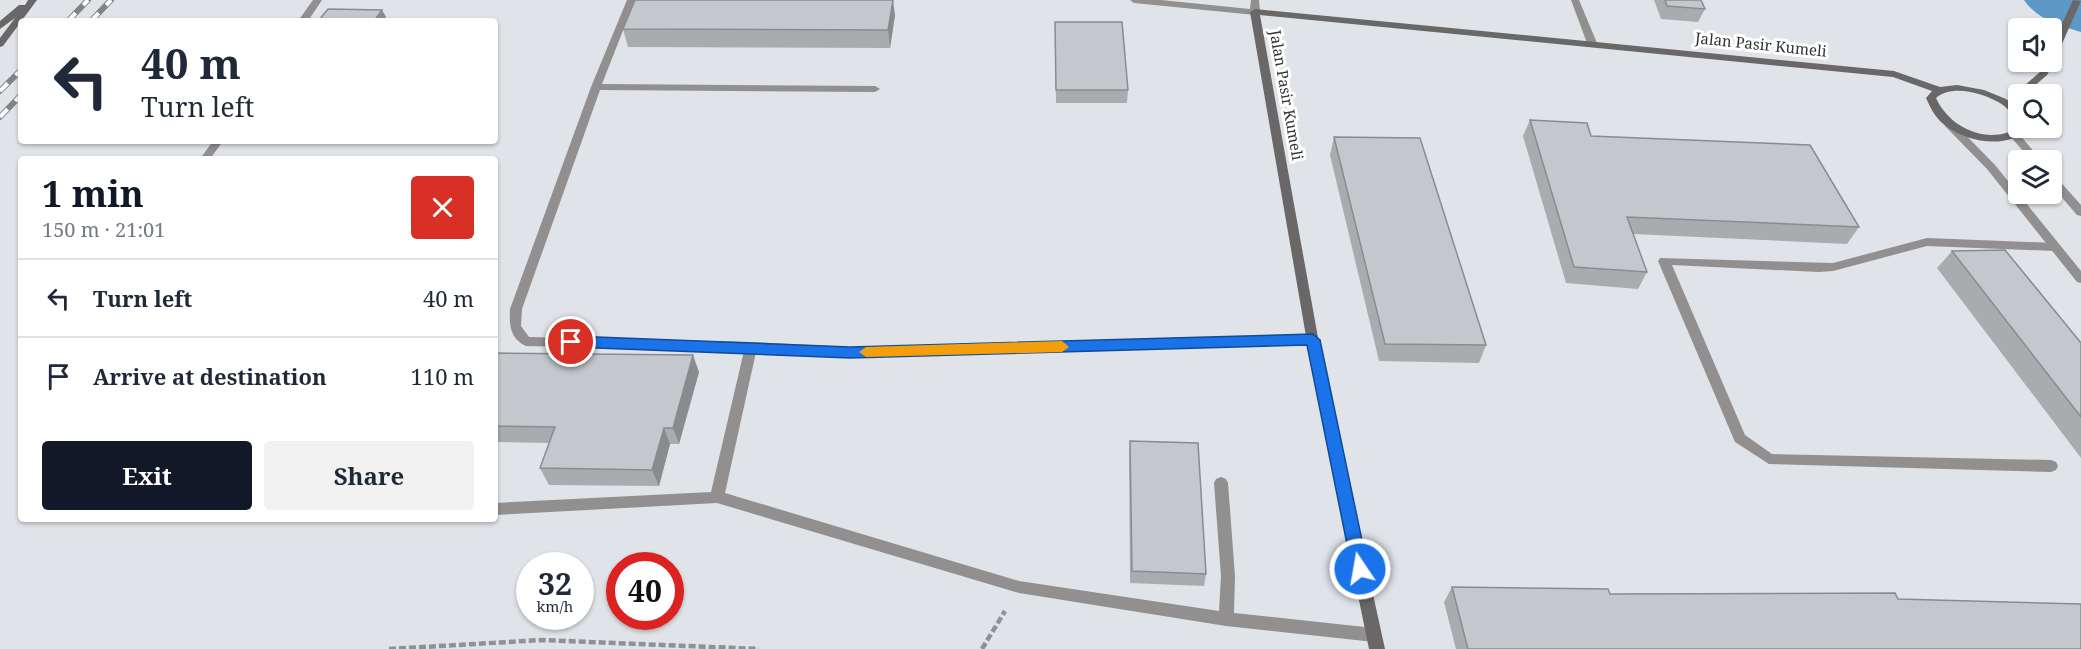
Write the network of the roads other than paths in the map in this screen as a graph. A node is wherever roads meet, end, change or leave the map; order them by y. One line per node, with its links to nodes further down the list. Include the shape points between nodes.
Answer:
1 (31, 0): 9 (street); 11 (street)
2 (318, 0): 10 (street)
3 (631, 0): 17 (street)
4 (1134, 0): 7 (street)
5 (1575, 0): 13 (street)
6 (2077, 0): 12 (street)
7 (1255, 6): 13 (street, Jalan Pasir Kumeli); 31 (street, Jalan Pasir Kumeli)
8 (18, 18): 14 (street)
9 (18, 18)
10 (305, 18)
11 (0, 26)
12 (2062, 34)
13 (1592, 43): 19 (street, Jalan Pasir Kumeli, via 1894,74)
14 (0, 44)
15 (2044, 72): 16 (street)
16 (2032, 84)
17 (596, 87): 18 (street); 32 (street, via 516,309 515,327 526,340)
18 (875, 89)
19 (1939, 90): 21 (street, Jalan Pasir Kumeli, via 1965,89); 23 (street, via 1931,98 1934,110)
20 (2008, 99): 21 (street)
21 (2003, 101): 22 (street, Jalan Pasir Kumeli)
22 (2008, 105)
23 (1949, 124): 24 (street, via 1971,134); 29 (street, via 1991,167)
24 (2008, 137)
25 (2017, 138): 26 (street)
26 (2027, 150)
27 (2062, 190): 28 (street)
28 (2081, 212)
29 (2055, 247): 30 (street); 33 (street, via 1928,242 1820,268 1664,261 1740,438 1769,459)
30 (2081, 279)
31 (1313, 340): 32 (street, via 850,352); 38 (street, Jalan Pasir Kumeli)
32 (751, 346): 35 (street)
33 (2050, 466)
34 (1221, 483): 37 (street, via 1228,576)
35 (717, 497): 36 (street); 37 (street, via 1019,587)
36 (498, 509)
37 (1226, 619): 38 (street)
38 (1375, 642)

